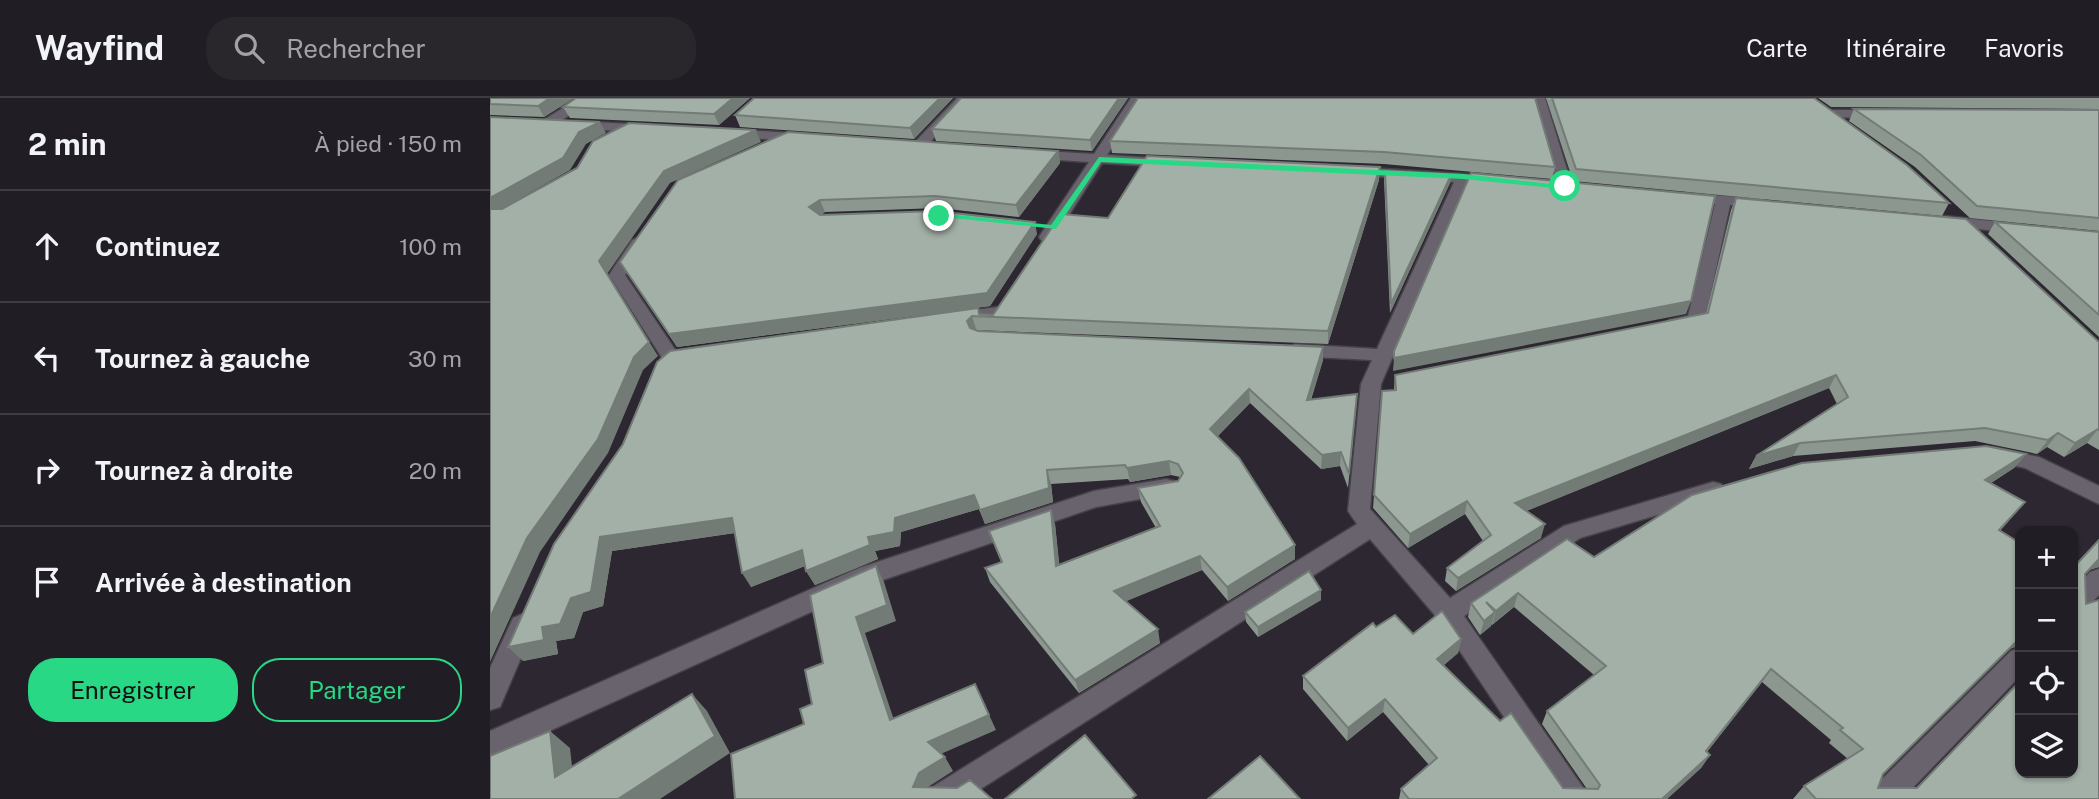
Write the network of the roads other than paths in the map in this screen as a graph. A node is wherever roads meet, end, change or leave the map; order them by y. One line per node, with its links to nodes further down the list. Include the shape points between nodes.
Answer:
1 (587, 98): 9 (street, via 541,124)
2 (964, 98): 15 (street)
3 (1137, 98): 18 (street)
4 (1539, 98): 23 (street)
5 (1813, 103): 6 (street)
6 (1829, 114): 7 (street); 11 (street)
7 (1895, 114)
8 (742, 115): 12 (street, via 716,132)
9 (633, 128): 10 (street); 14 (street)
10 (659, 129)
11 (1852, 131)
12 (789, 137): 13 (street); 17 (street)
13 (828, 140)
14 (603, 143)
15 (919, 146)
16 (1016, 153): 18 (street)
17 (752, 154)
18 (1099, 159): 19 (street); 33 (street, via 1047,227)
19 (1180, 163)
20 (1342, 171): 21 (street)
21 (1463, 177): 22 (street); 38 (street)
22 (1514, 181)
23 (1565, 186)
24 (1671, 196): 25 (street)
25 (1723, 201): 26 (street); 36 (street, via 1696,320)
26 (1777, 206)
27 (1945, 206): 29 (street)
28 (1923, 219): 29 (street)
29 (1964, 223): 30 (street); 32 (street)
30 (2031, 230)
31 (647, 231): 39 (street, via 617,275)
32 (1983, 241)
33 (1040, 249)
34 (930, 321): 35 (street, via 1001,306)
35 (987, 328)
36 (1656, 328)
37 (1273, 349): 38 (street)
38 (1383, 355): 41 (street)
39 (670, 361)
40 (1398, 378): 41 (street)
41 (1371, 384): 46 (street, via 1359,511)
42 (1975, 450): 45 (street, via 2031,462)
43 (1171, 486): 53 (street, via 1094,499 868,575)
44 (1728, 486): 50 (street, via 1572,532)
45 (2099, 496)
46 (1370, 527): 50 (street); 54 (street)
47 (2099, 579): 49 (street)
48 (533, 601): 52 (street)
49 (2078, 601)
50 (1448, 613): 55 (street)
51 (2015, 664): 56 (street)
52 (490, 698)
53 (490, 746)
54 (939, 799)
55 (1576, 799)
56 (1882, 799)

